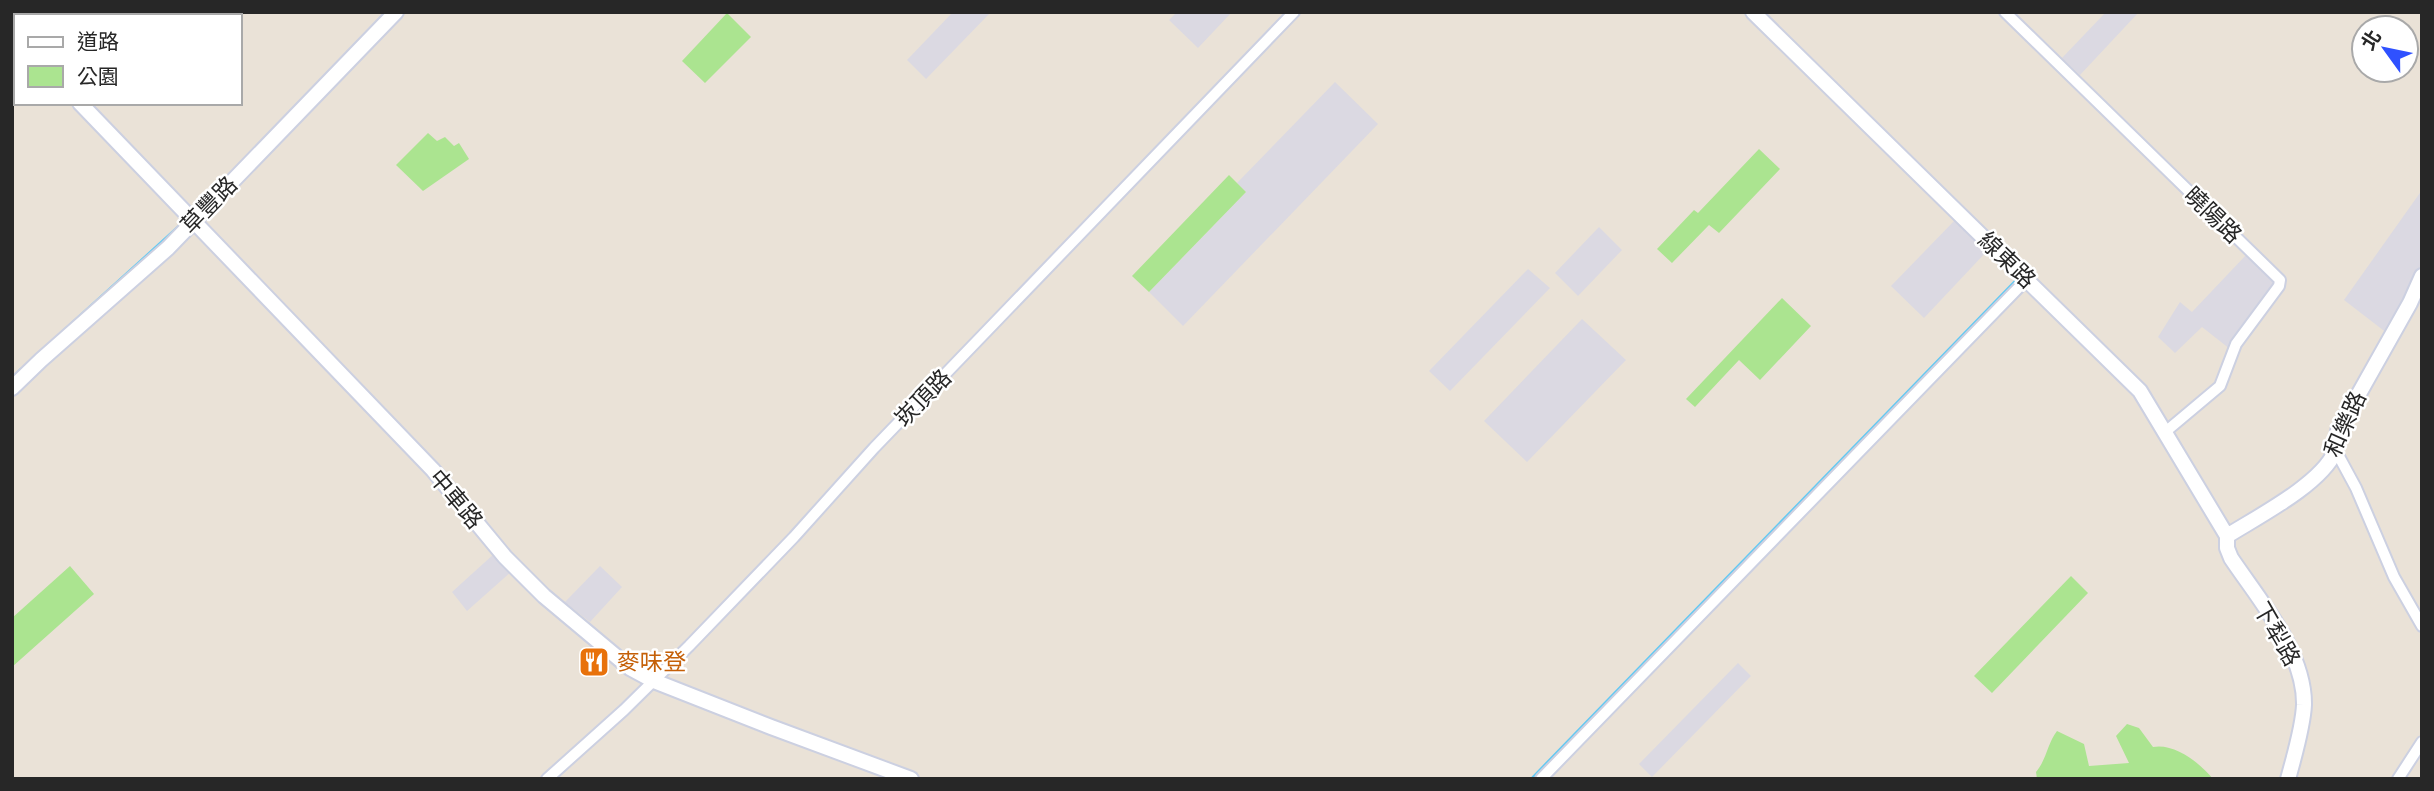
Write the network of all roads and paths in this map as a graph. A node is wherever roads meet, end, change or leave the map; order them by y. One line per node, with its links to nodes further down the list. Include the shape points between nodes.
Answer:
1 (396, 12): 6 (street, 草豐路)
2 (1294, 12): 14 (street, 崁頂路)
3 (1753, 12): 8 (street, 線東路)
4 (2005, 12): 10 (street, 曉陽路, via 2280,280 2236,344 2220,386)
5 (82, 105): 6 (street, 中車路)
6 (194, 222): 9 (street, 草豐路); 14 (street, 中車路, via 424,461 534,586 630,668)
7 (2422, 276): 11 (street, 和樂路, via 2337,431)
8 (2027, 279): 10 (street, 線東路, via 2140,391); 18 (street)
9 (12, 388)
10 (2164, 433): 12 (street, 線東路)
11 (2336, 451): 12 (street, 和樂路, via 2312,481); 13 (street, via 2394,577)
12 (2227, 536): 19 (street, 下犁路, via 2231,558 2283,637 2303,685 2304,707)
13 (2422, 626)
14 (654, 681): 16 (street, 崁頂路); 17 (street, 中車路)
15 (2422, 742): 20 (street)
16 (547, 779)
17 (911, 779)
18 (1541, 779)
19 (2288, 779)
20 (2398, 779)

